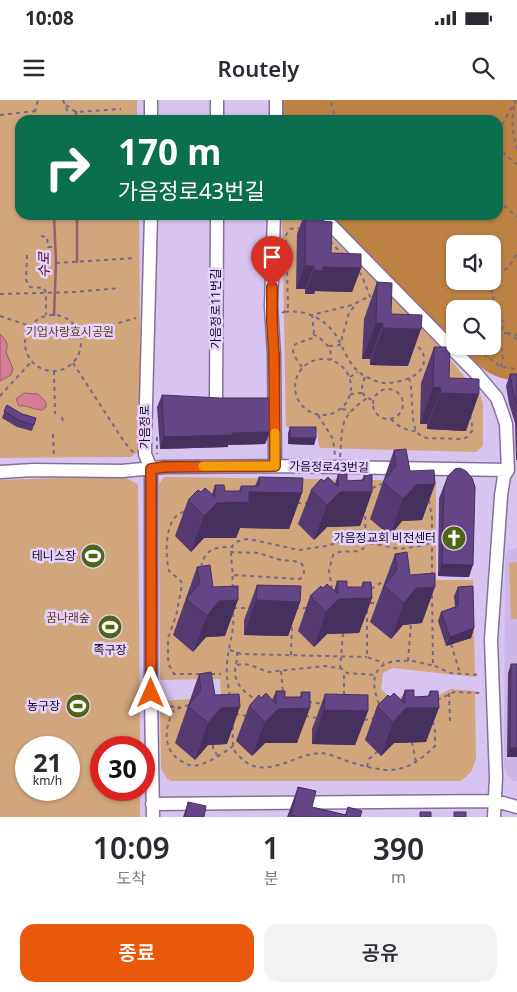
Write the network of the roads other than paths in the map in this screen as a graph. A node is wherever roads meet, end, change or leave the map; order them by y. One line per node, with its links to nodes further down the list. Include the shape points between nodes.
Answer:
1 (151, 100): 4 (street)
2 (216, 100): 5 (street)
3 (276, 100): 6 (street)
4 (151, 115)
5 (217, 115)
6 (276, 115)
7 (151, 220): 13 (street, 가음정로, via 151,398 145,454)
8 (217, 220): 11 (street, 가음정로11번길)
9 (274, 220): 12 (street, via 271,306 274,355 270,402)
10 (326, 220): 14 (street, via 497,398 506,424)
11 (216, 402)
12 (275, 466): 13 (street, 가음정로43번길); 14 (street, 가음정로43번길)
13 (151, 469): 15 (street, 가음정로43번길); 17 (street, 가음정로)
14 (508, 470): 16 (street, via 501,496 491,640)
15 (0, 472)
16 (495, 801): 17 (street); 18 (street); 20 (street)
17 (152, 804): 19 (street, 가음정로)
18 (517, 807)
19 (153, 817)
20 (494, 817)

